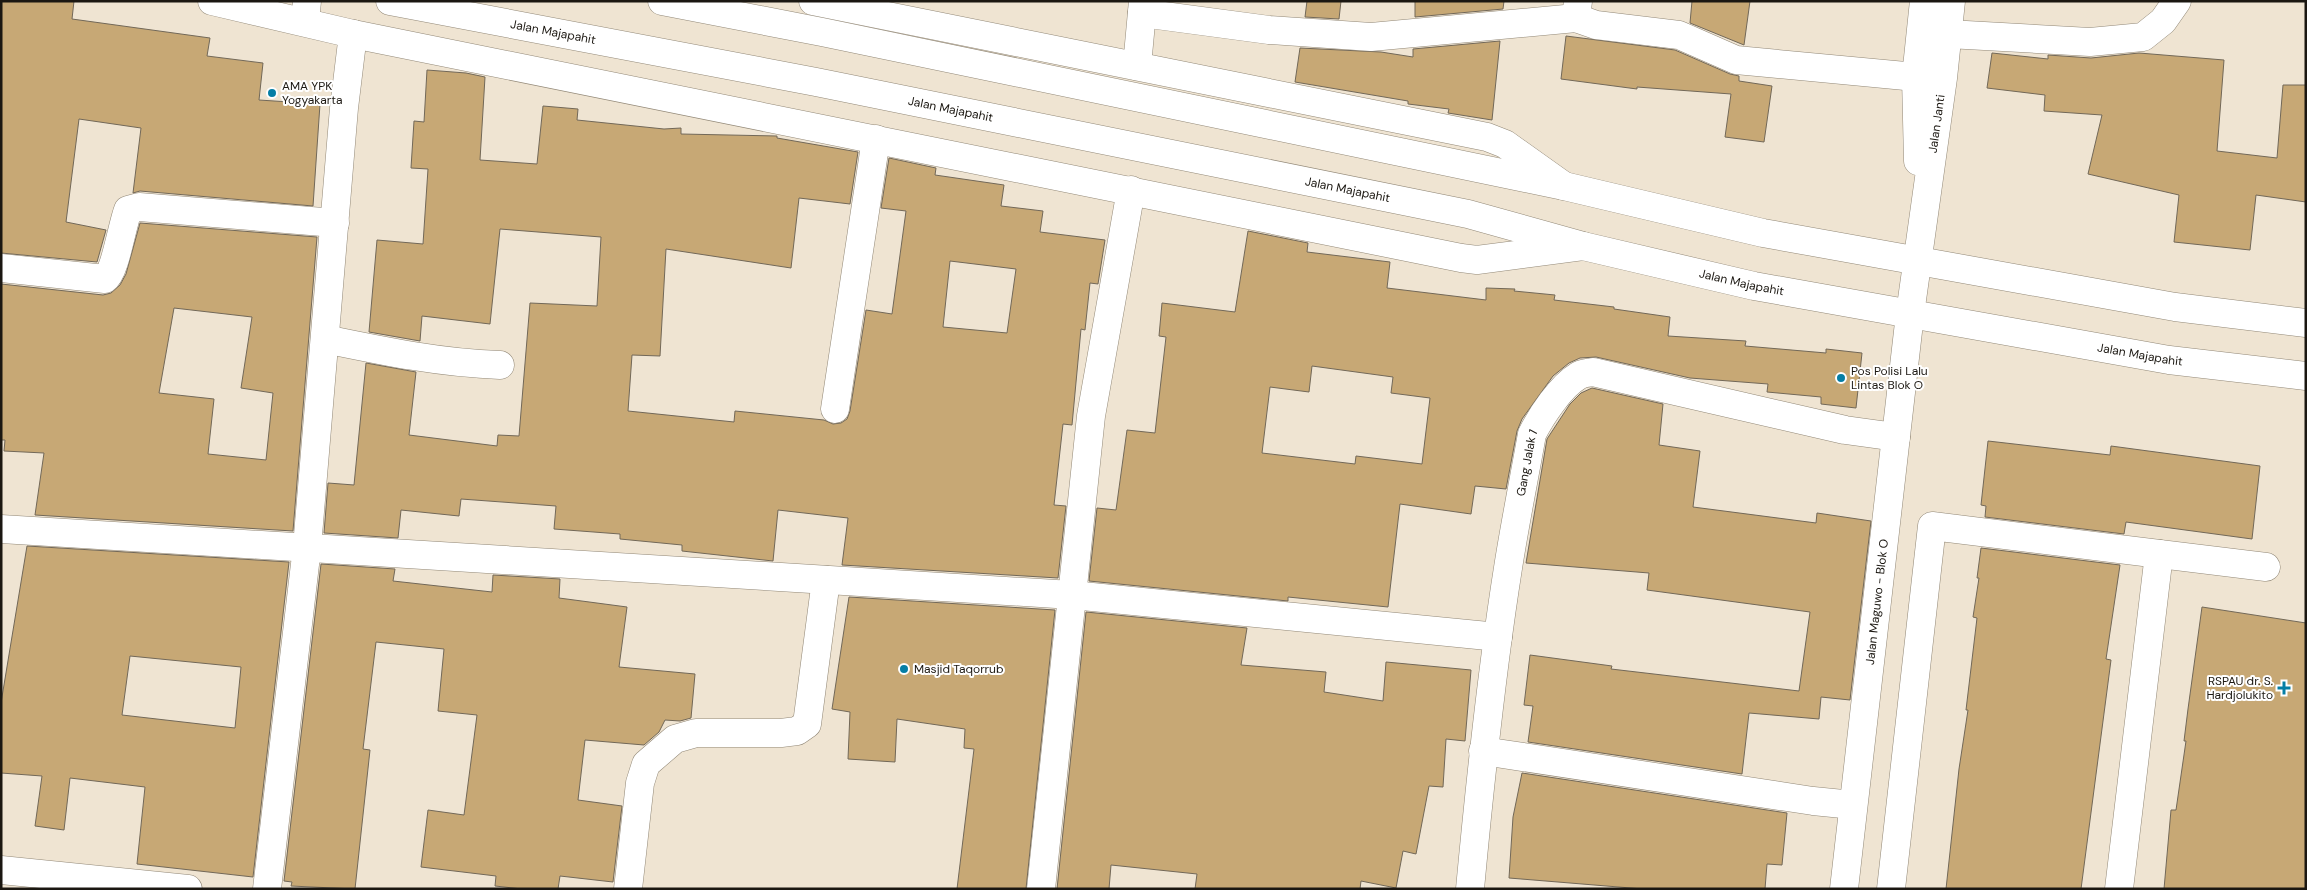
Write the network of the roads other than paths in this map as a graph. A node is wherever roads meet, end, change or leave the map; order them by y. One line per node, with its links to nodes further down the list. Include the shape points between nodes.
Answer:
1 (212, 1): 10 (main road)
2 (390, 1): 19 (main road, Jalan Majapahit, via 816,82 1468,214)
3 (662, 1): 16 (main road)
4 (812, 1): 13 (main road)
5 (1924, 1): 14 (main road, Jalan Janti)
6 (1950, 1): 12 (main road, Jalan Janti)
7 (2177, 1): 12 (main road, via 2163,20 2143,37 2090,42)
8 (1142, 7): 9 (main road, via 1269,30 1371,38); 13 (main road)
9 (1577, 10): 14 (main road, via 1596,25 1679,35 1736,60)
10 (306, 12): 11 (main road)
11 (353, 34): 15 (main road); 18 (main road)
12 (1948, 34): 20 (main road, Jalan Janti)
13 (1137, 66): 16 (main road, via 1487,137 1505,144)
14 (1916, 77): 20 (main road, Jalan Janti)
15 (876, 140): 17 (main road); 27 (main road)
16 (1564, 186): 20 (main road, via 1763,233)
17 (1131, 190): 19 (main road, via 1461,258 1478,260); 34 (main road, via 1091,416)
18 (334, 223): 21 (main road, via 139,207 128,210 112,272 105,279); 24 (main road)
19 (1582, 246): 22 (main road, Jalan Majapahit, via 1754,286)
20 (1918, 252): 22 (main road, Jalan Janti); 23 (main road, via 2176,307)
21 (1, 268)
22 (1910, 314): 26 (main road, Jalan Majapahit, via 2169,360); 28 (main road, Jalan Maguwo - Blok O)
23 (2306, 323)
24 (325, 339): 25 (main road, via 405,356 462,364); 30 (main road)
25 (500, 365)
26 (2306, 376)
27 (835, 409)
28 (1896, 437): 35 (main road, Gang Jalak 1, via 1845,430 1593,372 1579,375 1549,407 1532,434); 37 (main road, Jalan Maguwo - Blok O)
29 (1, 529): 30 (main road)
30 (308, 547): 33 (main road); 40 (main road)
31 (2159, 554): 32 (main road); 45 (main road, via 1932,526); 46 (main road)
32 (2266, 566)
33 (826, 580): 34 (main road); 41 (main road, via 807,724 796,731 781,733 696,733 674,739 646,764 640,783)
34 (1072, 595): 35 (main road); 42 (main road)
35 (1498, 637): 36 (main road, Gang Jalak 1)
36 (1483, 751): 37 (main road); 43 (main road, Gang Jalak 1)
37 (1853, 805): 44 (main road, Jalan Maguwo - Blok O)
38 (1, 870): 39 (main road)
39 (188, 889)
40 (267, 889)
41 (628, 889)
42 (1041, 889)
43 (1470, 889)
44 (1844, 889)
45 (1891, 889)
46 (2119, 889)

